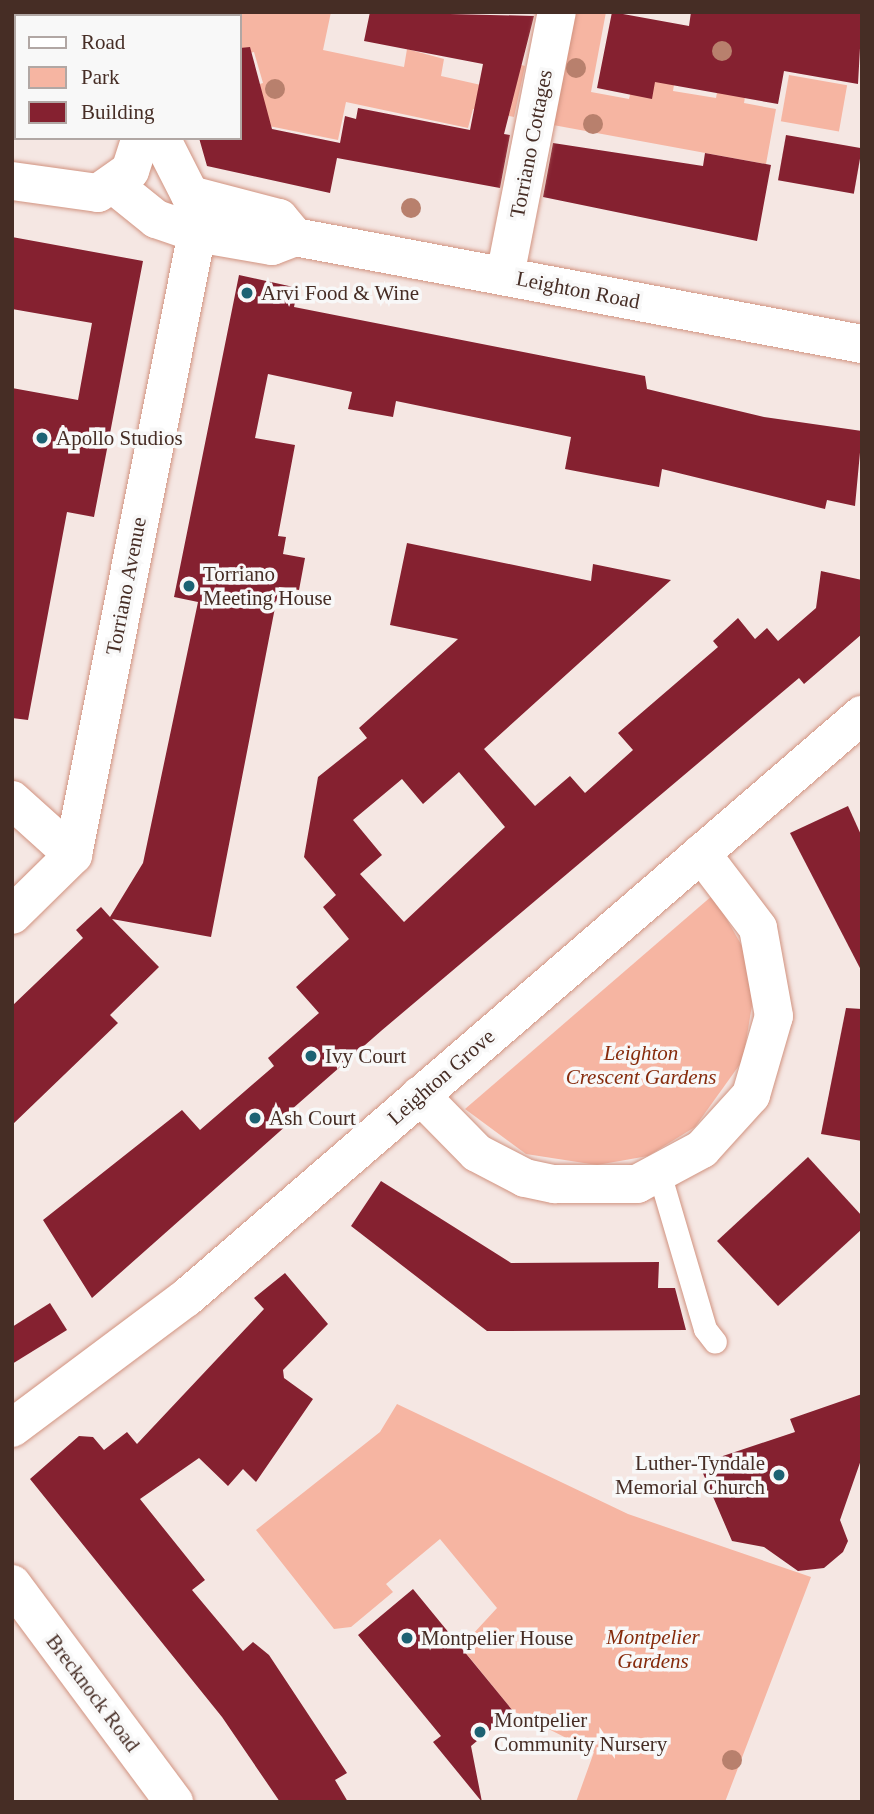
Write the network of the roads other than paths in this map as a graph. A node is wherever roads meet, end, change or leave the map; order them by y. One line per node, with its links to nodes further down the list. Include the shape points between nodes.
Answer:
1 (557, 12): 8 (street, Torriano Cottages)
2 (140, 140): 5 (street, via 130,171)
3 (162, 140): 7 (street, Leighton Road, via 190,195 279,218)
4 (12, 181): 5 (street, via 79,194)
5 (115, 186): 6 (street, Leighton Road, via 156,219)
6 (197, 233): 7 (street, Leighton Road, via 272,246); 13 (street, Torriano Avenue)
7 (295, 237): 8 (street, Leighton Road)
8 (505, 276): 9 (street, Leighton Road)
9 (862, 344)
10 (862, 715): 12 (street, Leighton Grove)
11 (12, 800): 13 (street)
12 (701, 853): 15 (street, Leighton Grove); 16 (street, via 758,928 773,986 771,1043 751,1095 734,1116)
13 (73, 855): 14 (street)
14 (12, 915)
15 (420, 1095): 16 (street, via 477,1153 525,1178 596,1187); 18 (street, Leighton Grove, via 186,1298)
16 (660, 1176): 17 (lane, via 705,1329)
17 (715, 1342)
18 (12, 1428)
19 (12, 1584): 20 (street, Brecknock Road)
20 (174, 1802)

